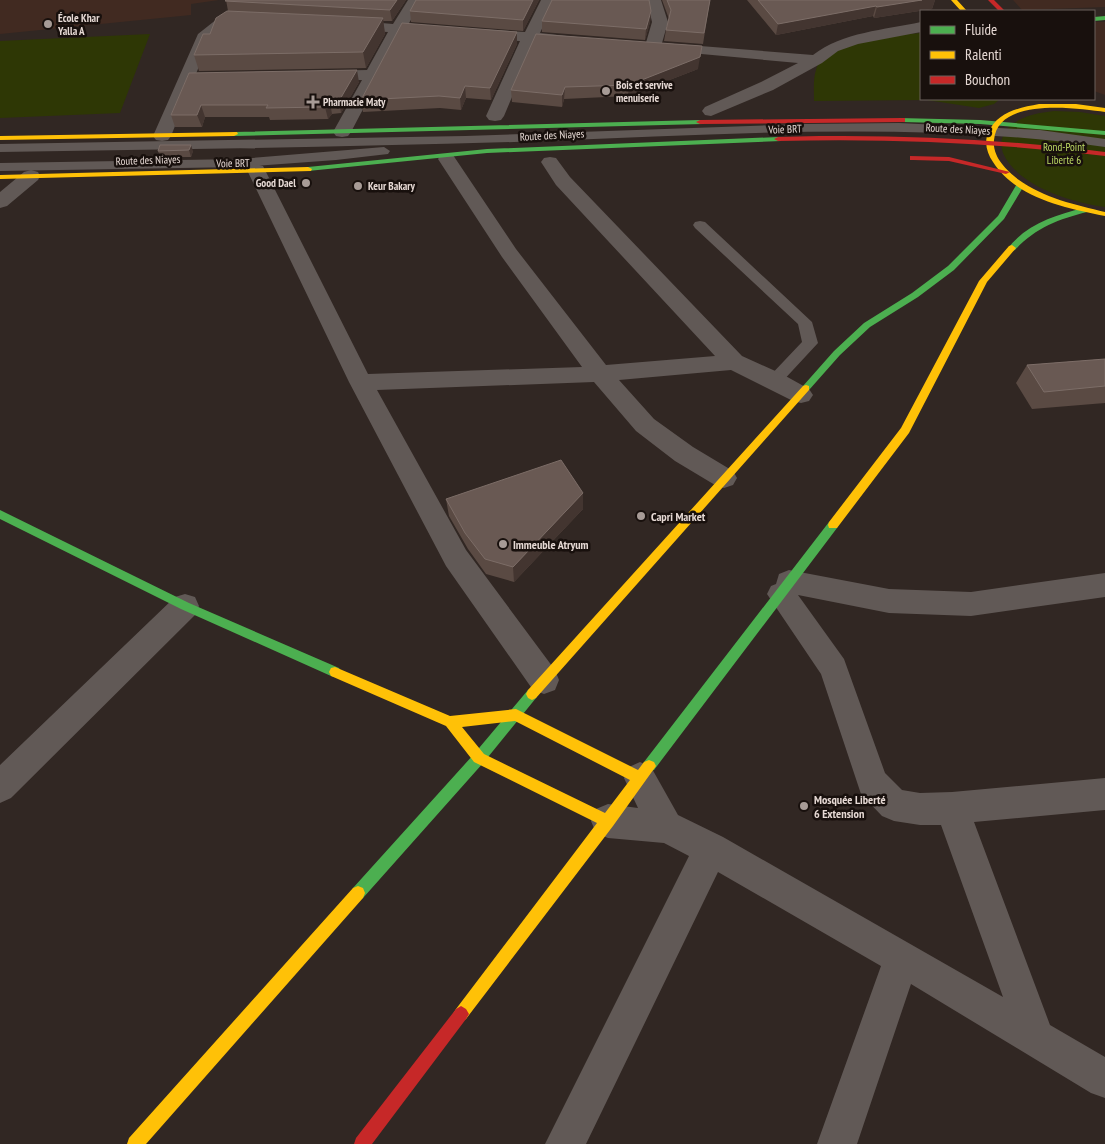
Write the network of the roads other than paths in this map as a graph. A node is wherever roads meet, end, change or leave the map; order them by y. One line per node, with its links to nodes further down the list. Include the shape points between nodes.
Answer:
1 (415, 0): 11 (street)
2 (548, 0): 12 (street)
3 (654, 0): 15 (street, via 660,22)
4 (954, 0): 6 (main road)
5 (991, 0): 7 (main road)
6 (963, 10)
7 (1001, 10)
8 (257, 20): 19 (street, via 229,14 213,27 203,37)
9 (333, 24): 11 (street)
10 (920, 27): 16 (street, via 854,40 832,48)
11 (398, 28): 12 (street); 17 (street)
12 (530, 38): 13 (street); 28 (street)
13 (587, 42)
14 (634, 45): 15 (street)
15 (653, 46): 16 (street)
16 (816, 60): 26 (street)
17 (373, 75): 18 (street); 31 (street)
18 (304, 76)
19 (186, 78): 20 (street); 33 (street)
20 (205, 78)
21 (1018, 100): 27 (main road)
22 (1087, 100): 23 (main road)
23 (1105, 108): 27 (main road, via 1040,106)
24 (920, 109): 27 (main road)
25 (749, 110): 26 (main road)
26 (711, 111): 28 (main road)
27 (1012, 114): 46 (main road, via 1000,121 990,136 993,155)
28 (495, 116): 30 (main road, via 459,119)
29 (899, 129): 30 (main road, Route des Niayes, via 802,119); 32 (main road, Route des Niayes, via 1037,124); 35 (lane, Voie BRT, via 786,129); 36 (lane, Voie BRT, via 1040,134); 38 (main road, Route des Niayes); 39 (main road, Route des Niayes, via 807,138 487,151)
30 (412, 130): 31 (main road, Route des Niayes)
31 (342, 132): 33 (main road, Route des Niayes)
32 (1105, 133)
33 (162, 136): 34 (main road, Route des Niayes)
34 (0, 138)
35 (465, 140): 37 (lane, Voie BRT); 44 (lane, Voie BRT, via 296,160)
36 (1105, 143)
37 (0, 148)
38 (1105, 154)
39 (402, 158): 41 (main road); 45 (main road, Route des Niayes, via 344,167)
40 (905, 158): 46 (main road, via 948,159)
41 (447, 159): 43 (main road); 55 (street, via 509,253)
42 (550, 162): 54 (street, via 563,181)
43 (486, 164)
44 (0, 167)
45 (256, 170): 47 (main road, Route des Niayes); 57 (street)
46 (1006, 172): 49 (main road)
47 (31, 176): 48 (main road, Route des Niayes); 50 (street)
48 (0, 177)
49 (1020, 184): 51 (main road, via 1052,200); 58 (main road, via 1001,217 951,268 868,325 837,353)
50 (0, 202)
51 (1084, 210): 52 (main road); 62 (main road, via 1039,225 1018,240 983,280 905,430)
52 (1102, 214)
53 (700, 225): 56 (lane, via 805,322 810,343)
54 (734, 362): 55 (street); 56 (street)
55 (600, 374): 57 (street); 59 (street, via 645,425)
56 (774, 380): 58 (street)
57 (362, 382): 64 (street, via 456,558)
58 (801, 395): 59 (main road)
59 (724, 478): 64 (main road)
60 (0, 514): 63 (main road)
61 (1105, 585): 62 (street, via 971,604 889,601)
62 (785, 588): 68 (main road); 71 (street, via 834,668 872,783 894,805 920,809)
63 (184, 606): 66 (main road); 69 (street)
64 (544, 680): 65 (main road)
65 (516, 715): 66 (main road); 67 (main road); 68 (main road)
66 (450, 722): 67 (main road)
67 (479, 758): 72 (main road); 79 (main road)
68 (640, 778): 72 (main road); 73 (street)
69 (0, 787)
70 (1105, 794): 71 (street)
71 (952, 808): 76 (street)
72 (608, 820): 73 (street); 80 (main road)
73 (666, 827): 74 (street)
74 (710, 848): 75 (street); 81 (street)
75 (902, 958): 76 (street); 78 (street)
76 (1036, 1037): 77 (street)
77 (1105, 1079)
78 (839, 1143)
79 (135, 1144)
80 (362, 1144)
81 (565, 1144)

